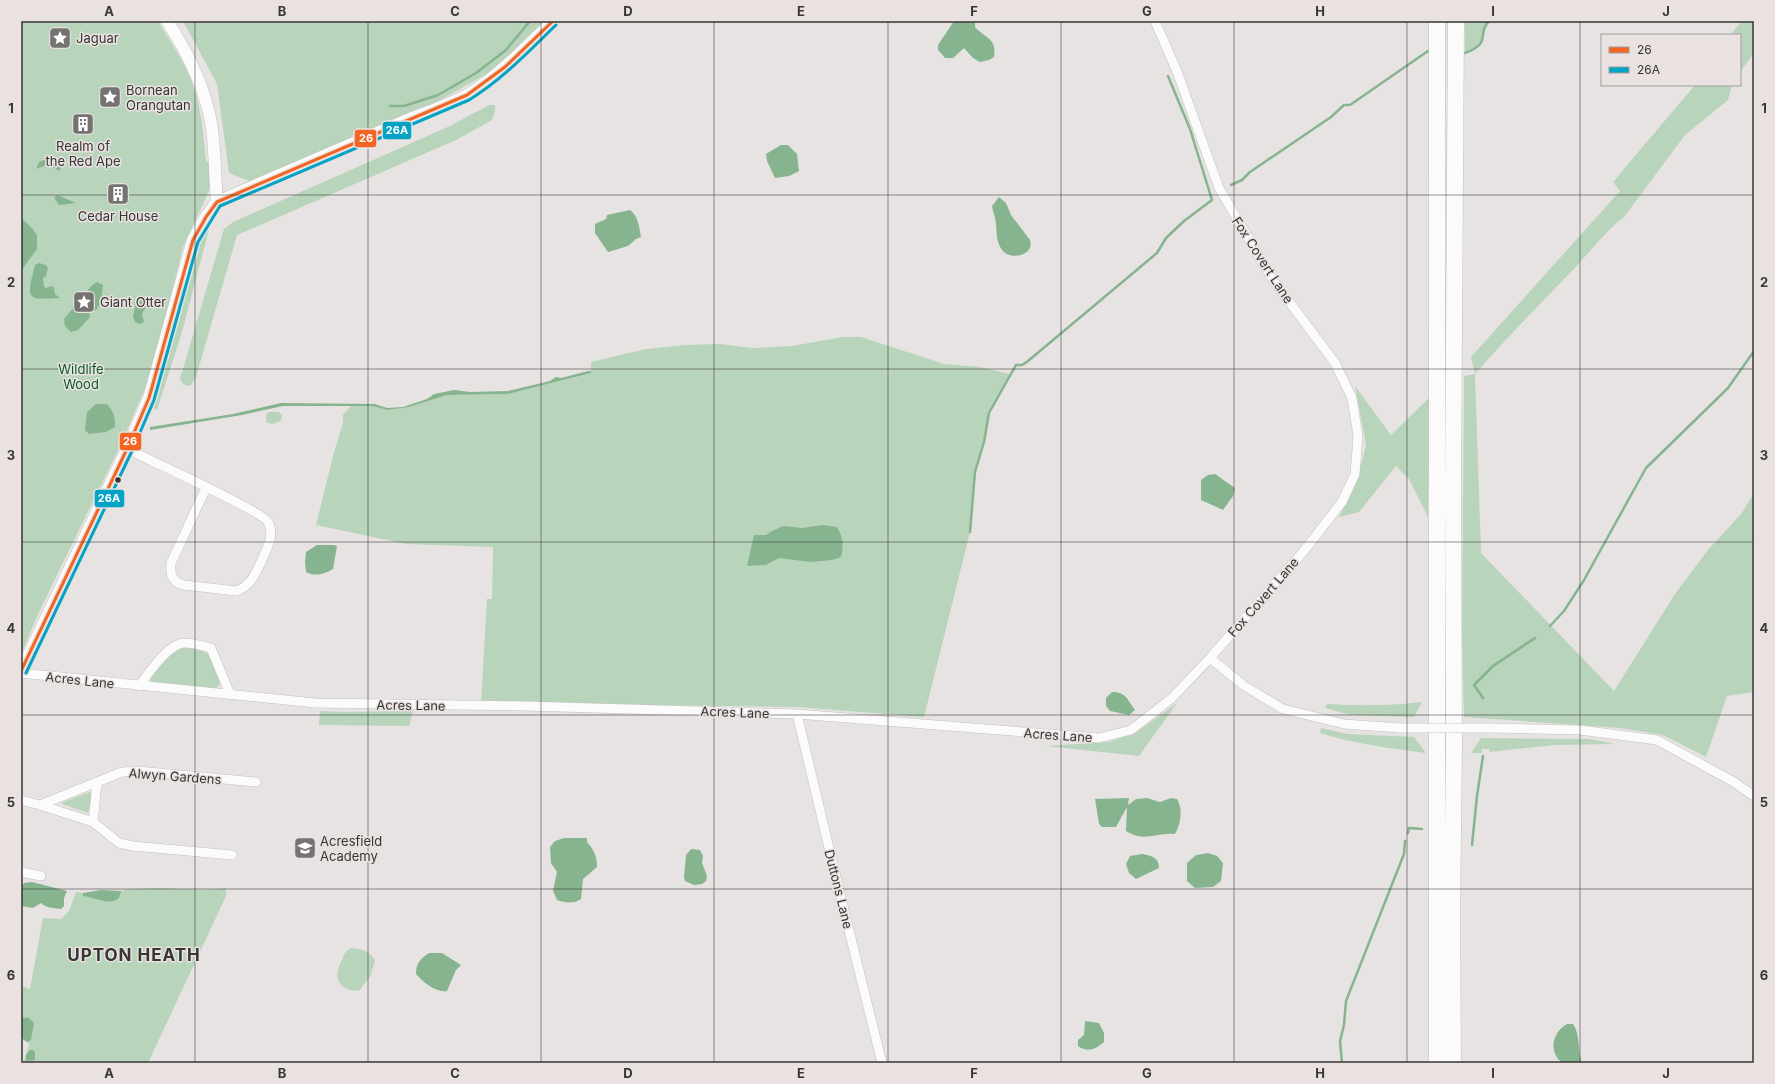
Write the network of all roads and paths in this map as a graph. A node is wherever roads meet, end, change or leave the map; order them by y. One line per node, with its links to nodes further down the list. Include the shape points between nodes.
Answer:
1 (167, 21): 6 (street, via 200,83 212,127)
2 (553, 21): 6 (street, via 507,65 474,91 443,107)
3 (1155, 21): 9 (street, Fox Covert Lane, via 1178,74 1219,188 1273,280 1335,363 1352,398 1358,436 1355,474 1342,502 1303,552)
4 (1438, 21): 24 (highway)
5 (1456, 21): 25 (highway)
6 (217, 202): 7 (street, via 193,240 149,398)
7 (127, 449): 8 (street); 10 (street)
8 (206, 488): 8 (street, via 268,521 270,540 250,583 236,591 184,585 173,579 170,572 170,564)
9 (1210, 658): 13 (street, Acres Lane, via 1172,698 1130,730 1099,738); 16 (street, bridge, via 1243,685 1283,709 1344,724 1400,728 1580,730 1657,740)
10 (21, 672): 11 (street, Acres Lane)
11 (139, 686): 12 (street, Acres Lane); 12 (street, via 173,647 183,643 211,648)
12 (230, 694): 13 (street, Acres Lane, via 315,703)
13 (797, 714): 23 (street, Duttons Lane)
14 (256, 782): 15 (street, Alwyn Gardens, via 137,771 122,772)
15 (97, 783): 18 (street, Alwyn Gardens); 19 (street)
16 (1754, 796)
17 (21, 800): 18 (street)
18 (40, 805): 19 (street)
19 (93, 822): 20 (street, via 119,843)
20 (232, 855)
21 (21, 872): 22 (street)
22 (41, 876)
23 (882, 1063)
24 (1437, 1063)
25 (1453, 1063)

